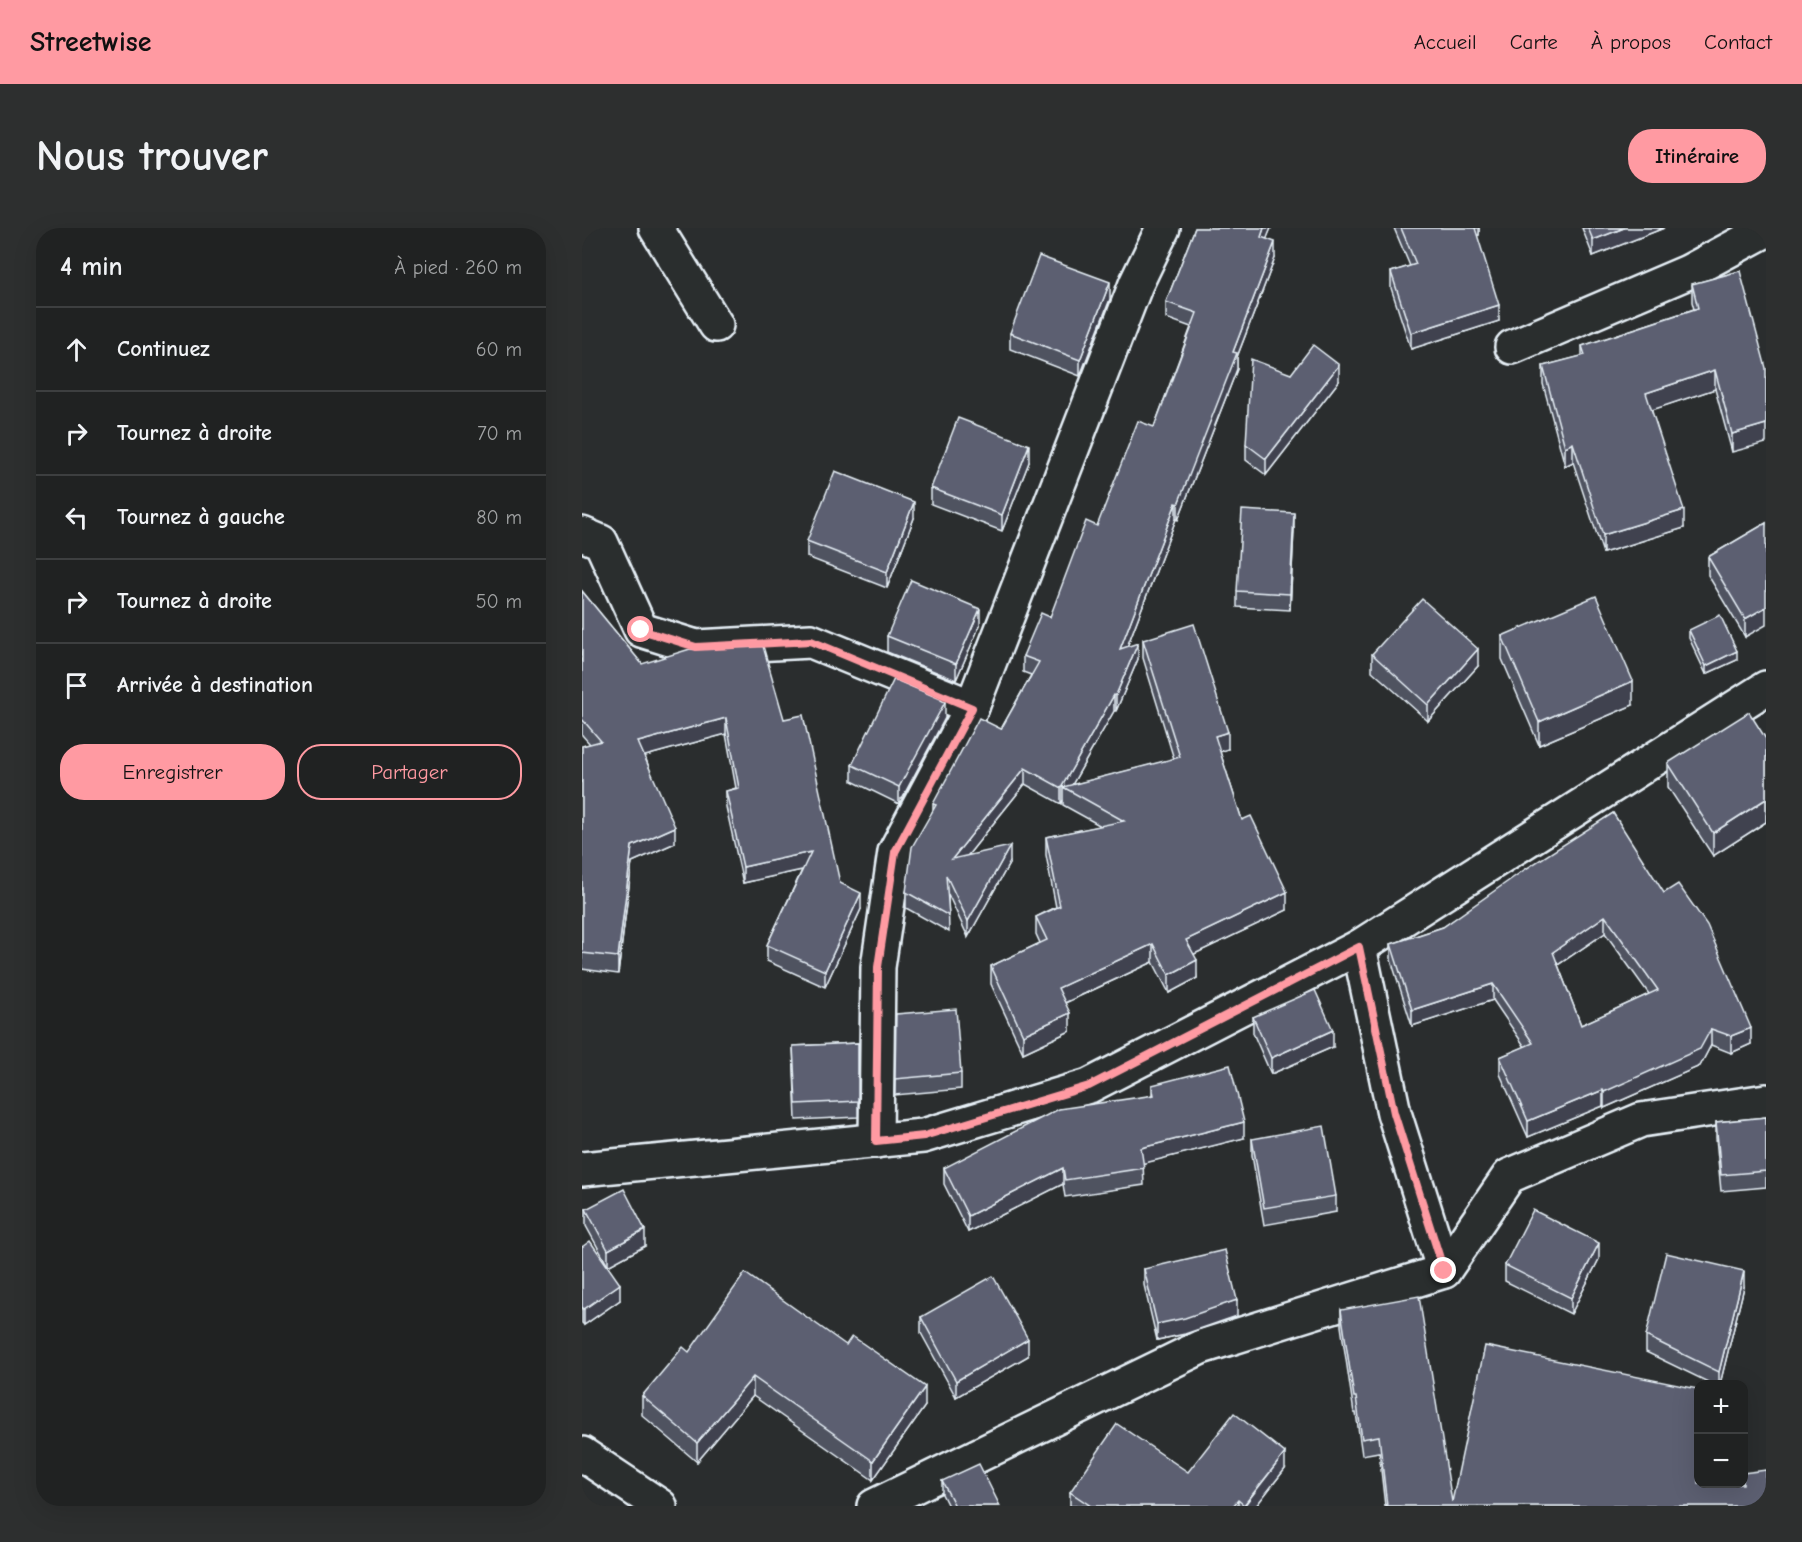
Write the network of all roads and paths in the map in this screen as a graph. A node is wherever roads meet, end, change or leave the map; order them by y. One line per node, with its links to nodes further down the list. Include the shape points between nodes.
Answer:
1 (656, 228): 4 (street)
2 (1163, 228): 8 (street, via 1136,284)
3 (1766, 230): 5 (street, via 1688,272)
4 (716, 325)
5 (1512, 347)
6 (582, 534): 8 (street, via 601,542 641,630 696,647 811,641)
7 (1766, 688): 9 (street)
8 (972, 708): 11 (street, via 895,852 878,967)
9 (1359, 947): 11 (street, via 1089,1086 924,1136); 13 (street, via 1394,1113)
10 (1766, 1101): 13 (street, via 1641,1120 1509,1176)
11 (876, 1141): 12 (street)
12 (582, 1169)
13 (1444, 1271): 16 (street, via 1201,1347)
14 (582, 1454): 15 (street)
15 (660, 1506)
16 (874, 1506)

